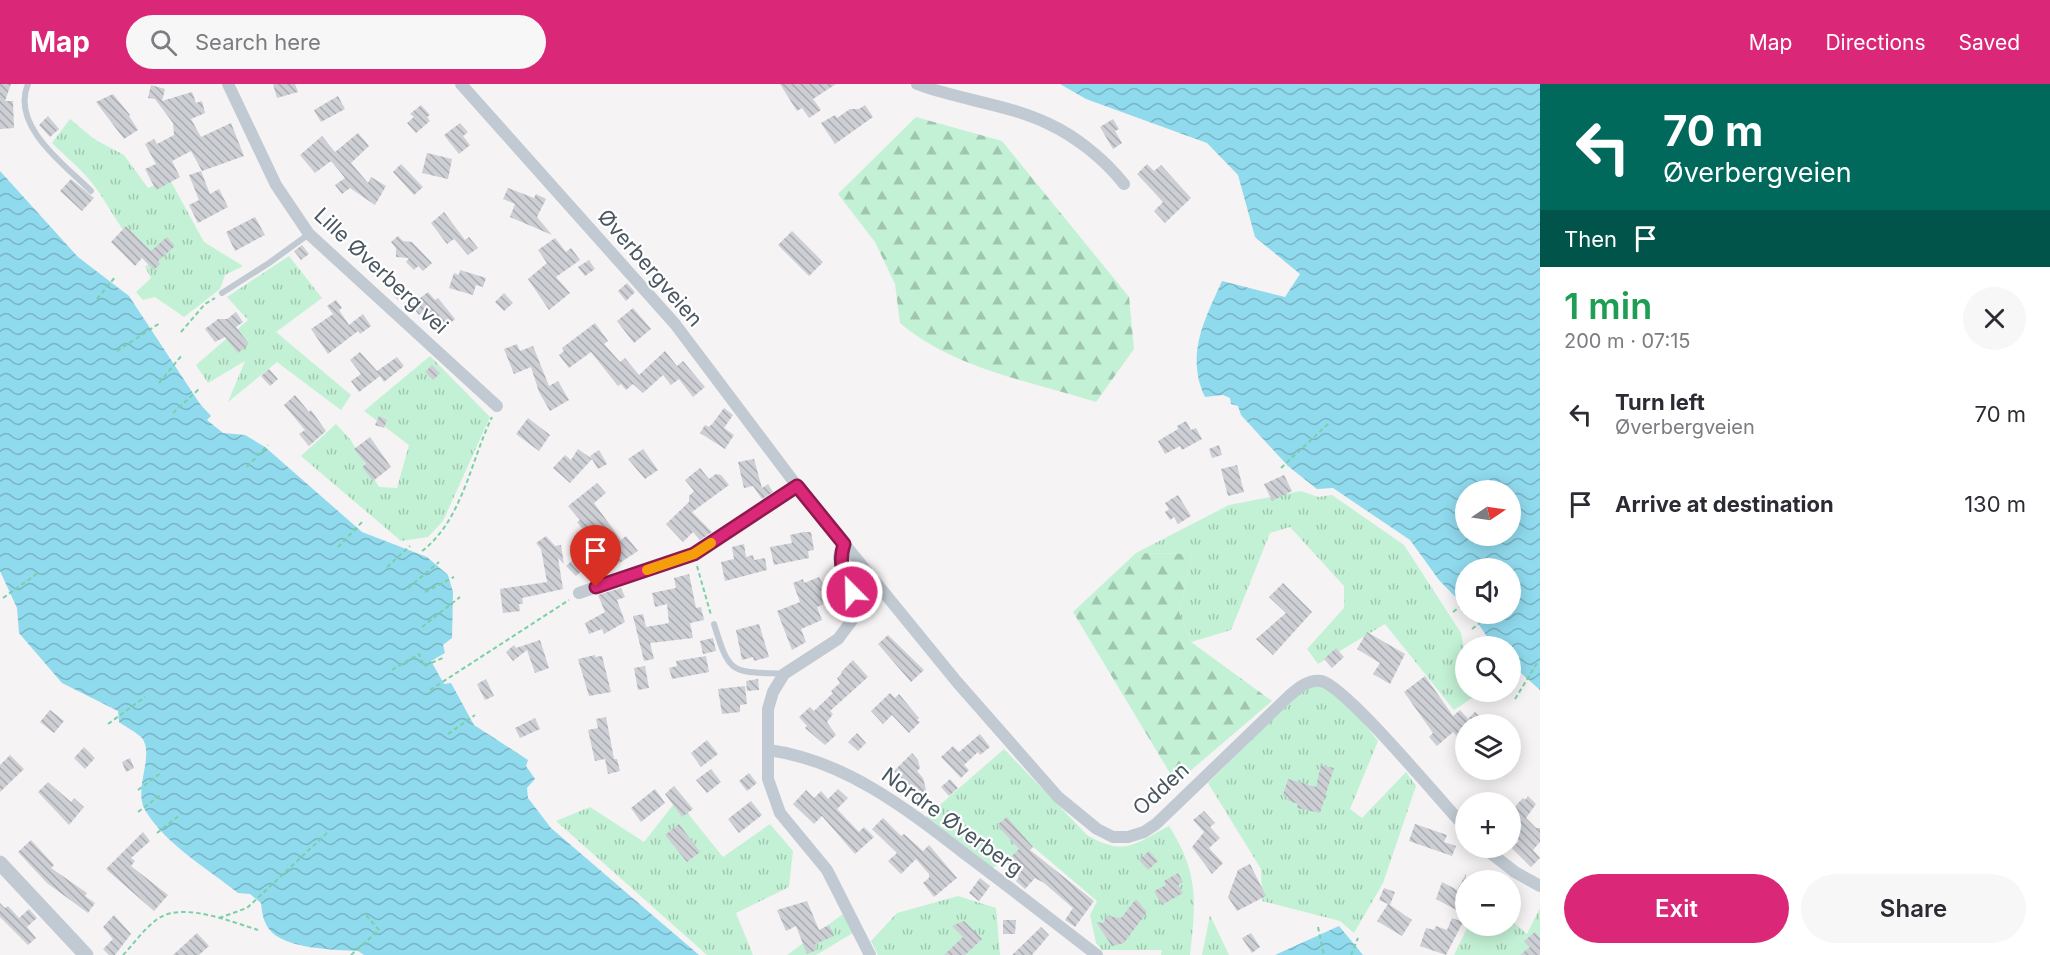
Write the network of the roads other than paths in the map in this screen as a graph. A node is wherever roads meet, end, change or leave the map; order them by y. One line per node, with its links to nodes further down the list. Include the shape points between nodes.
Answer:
1 (28, 84): 6 (lane, via 26,105 31,126)
2 (228, 84): 7 (street, Lille Øverberg vei, via 276,185)
3 (461, 84): 10 (street, Øverbergveien, via 675,324)
4 (917, 84): 5 (street, via 1049,124 1081,143)
5 (1124, 184)
6 (91, 191)
7 (309, 234): 8 (lane); 9 (street, Lille Øverberg vei)
8 (222, 293)
9 (497, 406)
10 (797, 486): 11 (street, Øverbergveien); 12 (street, via 694,554)
11 (844, 544): 14 (street, via 841,570 852,592 853,619 838,639); 16 (street, Odden, via 1058,797 1113,837 1128,837 1156,824 1289,696 1319,680 1353,703)
12 (579, 593)
13 (714, 624): 14 (lane, via 725,659 737,671)
14 (784, 674): 15 (street, via 772,692 768,709)
15 (769, 750): 21 (street, via 768,779 780,813 827,870); 22 (street, Nordre Øverberg, via 798,754 860,780 921,820)
16 (1455, 816)
17 (1497, 858): 19 (street)
18 (0, 863): 20 (street)
19 (1540, 886)
20 (86, 955)
21 (870, 955)
22 (1097, 955)

